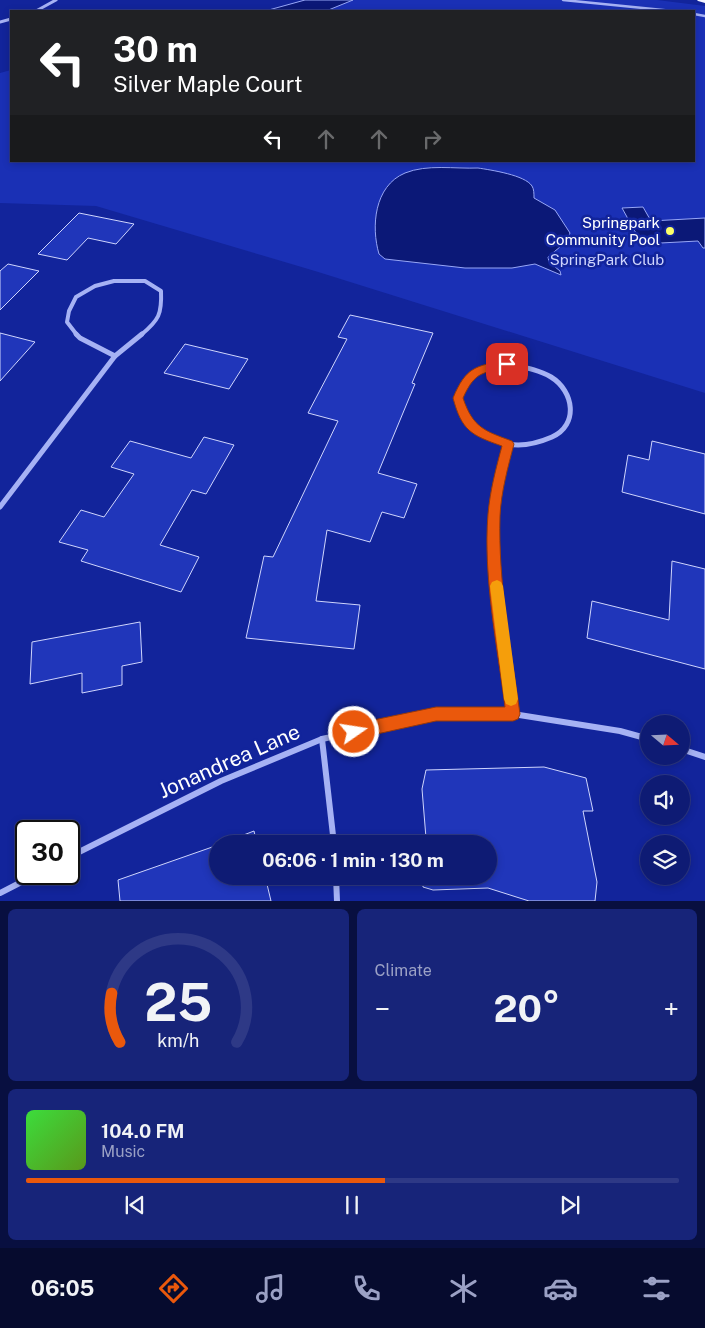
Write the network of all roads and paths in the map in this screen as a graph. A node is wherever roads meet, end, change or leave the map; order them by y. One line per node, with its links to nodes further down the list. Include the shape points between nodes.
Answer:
1 (56, 0): 5 (street)
2 (563, 0): 6 (lane)
3 (700, 0): 4 (main road)
4 (705, 1)
5 (38, 10)
6 (663, 10)
7 (115, 356): 7 (street, via 153,325 162,308 161,292 144,281 114,281 90,288 78,294 70,306 67,322 80,338); 9 (street)
8 (508, 444): 8 (street, via 482,434 464,418 458,398 465,381 483,368 507,364 534,368 556,380 569,398 571,417 559,434 537,444); 10 (street, via 494,514 497,594)
9 (0, 507)
10 (513, 714): 11 (street, Jonandrea Lane, via 620,730); 12 (street, Jonandrea Lane, via 436,714)
11 (640, 736)
12 (322, 739): 15 (street); 16 (street, Jonandrea Lane, via 221,781)
13 (690, 752): 14 (street)
14 (705, 756)
15 (333, 835)
16 (80, 852)
17 (16, 885): 19 (street)
18 (336, 885): 20 (street)
19 (0, 893)
20 (337, 900)

